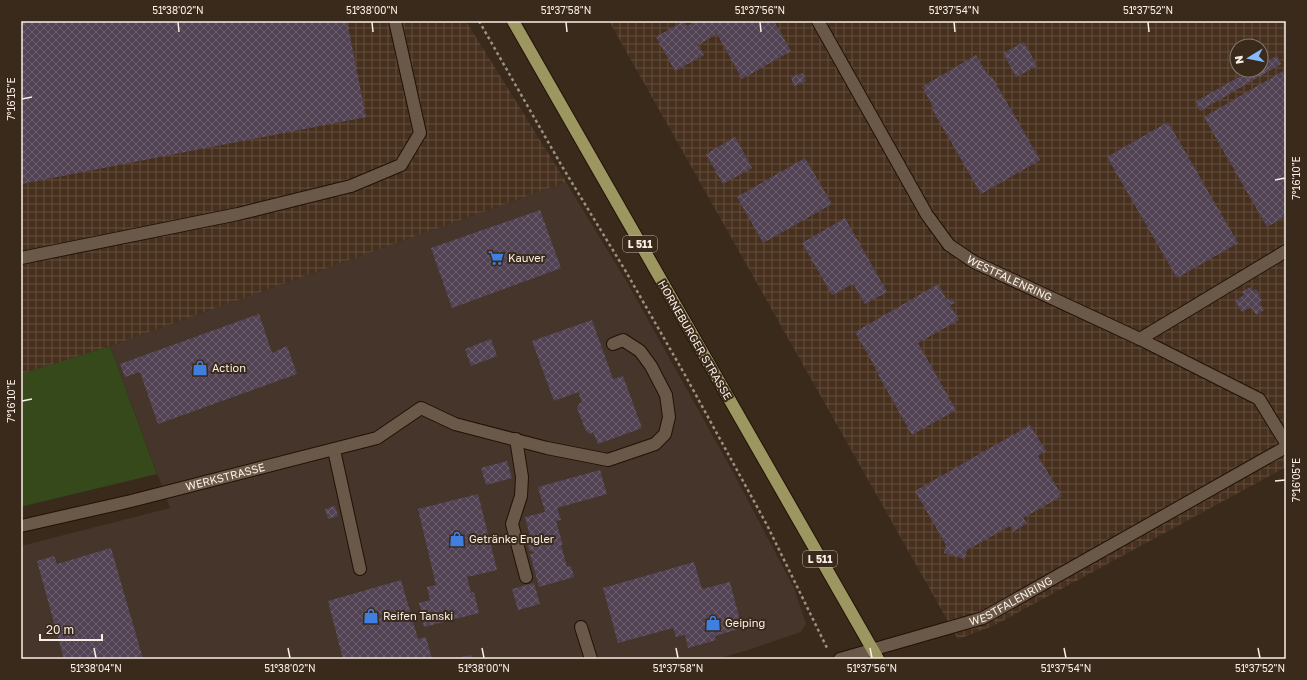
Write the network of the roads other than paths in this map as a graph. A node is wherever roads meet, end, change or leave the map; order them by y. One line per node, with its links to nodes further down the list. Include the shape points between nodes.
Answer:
1 (395, 21): 5 (street, via 420,133 401,165 351,186 238,214)
2 (513, 21): 16 (main road, HORNEBURGER STRASSE / L 511)
3 (818, 21): 6 (street, WESTFALENRING, via 927,215 949,245 974,262)
4 (1286, 251): 6 (street)
5 (21, 258)
6 (1140, 339): 9 (street, WESTFALENRING, via 1259,399)
7 (613, 344): 8 (street, via 623,340 640,351 651,366 666,396 669,416 665,434 654,444 608,460)
8 (516, 439): 11 (street, WERKSTRASSE, via 455,424 421,408 377,438); 14 (street, via 522,477 521,496 512,524)
9 (1286, 443)
10 (1286, 447): 16 (street, WESTFALENRING, via 983,618)
11 (334, 450): 12 (street, WERKSTRASSE); 13 (street)
12 (21, 526)
13 (360, 569)
14 (526, 577)
15 (581, 627): 17 (street)
16 (875, 655): 18 (street, WESTFALENRING)
17 (592, 659)
18 (840, 659)

